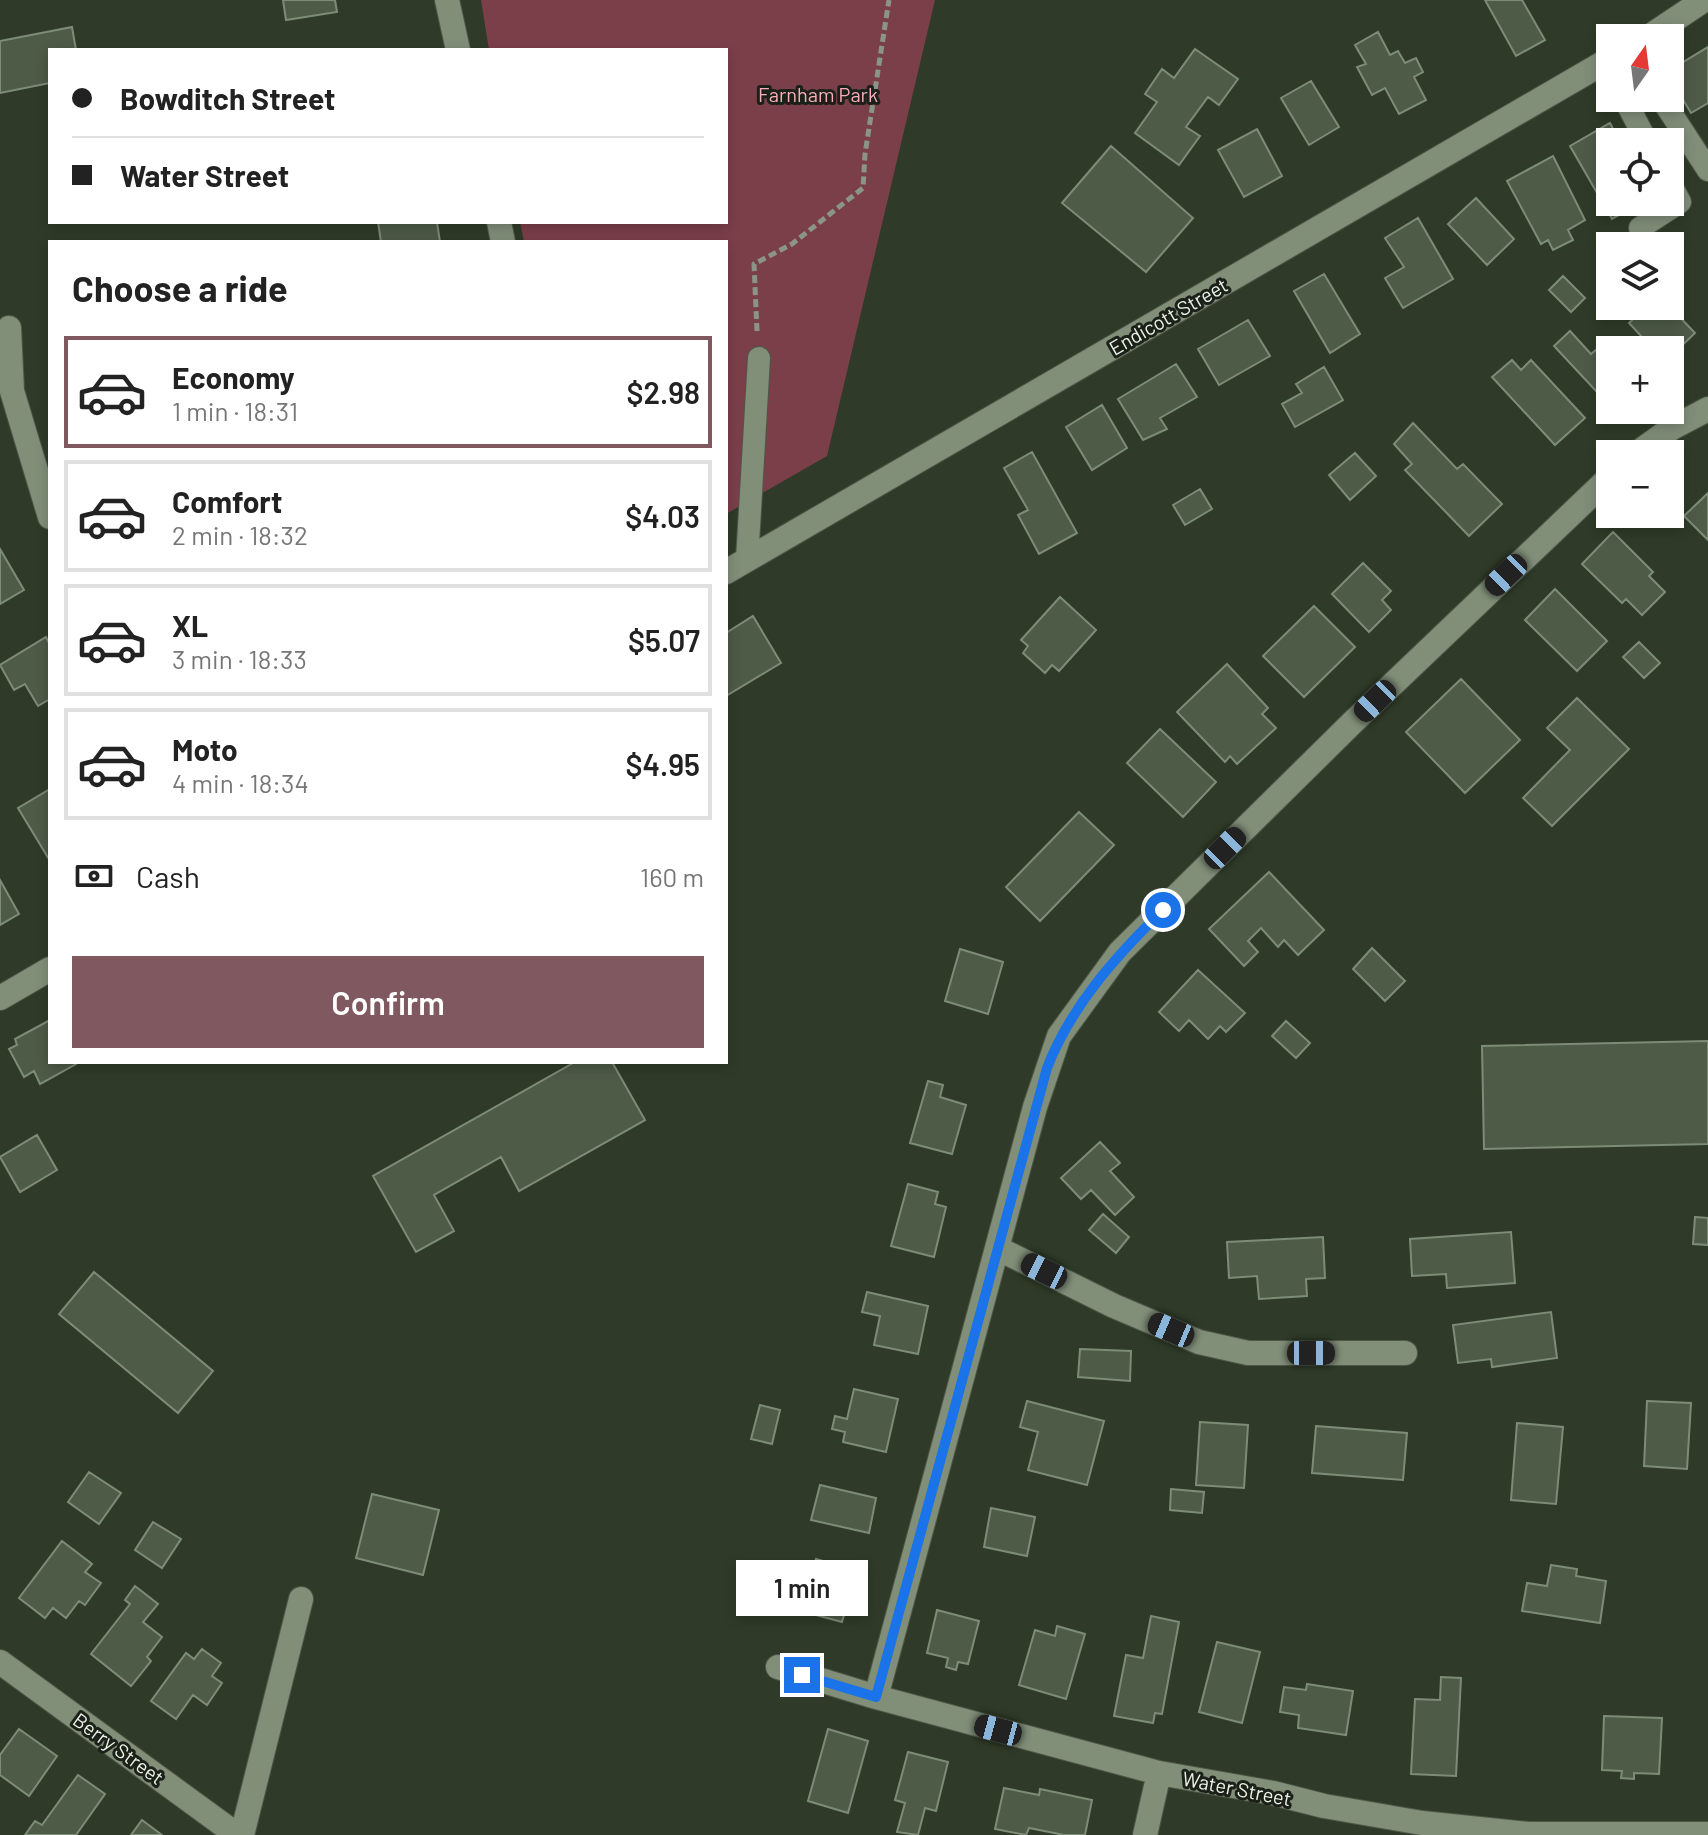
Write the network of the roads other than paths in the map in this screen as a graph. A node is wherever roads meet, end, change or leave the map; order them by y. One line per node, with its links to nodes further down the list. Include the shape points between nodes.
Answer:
1 (447, 0): 4 (street)
2 (1704, 0): 3 (street)
3 (1668, 24)
4 (458, 48)
5 (1596, 72): 16 (street, Endicott Street)
6 (1670, 112): 7 (lane)
7 (1708, 170)
8 (1658, 216): 9 (lane)
9 (1640, 228)
10 (9, 328): 15 (street, via 12,391)
11 (759, 358): 16 (lane)
12 (1708, 409): 13 (street)
13 (1655, 440)
14 (1596, 490): 19 (street, via 1120,952 1059,1036)
15 (48, 510)
16 (736, 566)
17 (48, 970): 18 (street)
18 (0, 998)
19 (997, 1248): 20 (street, via 1199,1342 1248,1353); 24 (street)
20 (1405, 1353)
21 (301, 1599): 27 (street, Berry Street)
22 (0, 1662): 27 (street, Berry Street)
23 (778, 1667): 24 (street, Water Street)
24 (876, 1697): 25 (street, Water Street)
25 (1159, 1773): 26 (street, Water Street, via 1451,1826 1528,1834); 28 (street)
26 (1708, 1834)
27 (240, 1835)
28 (1145, 1835)

